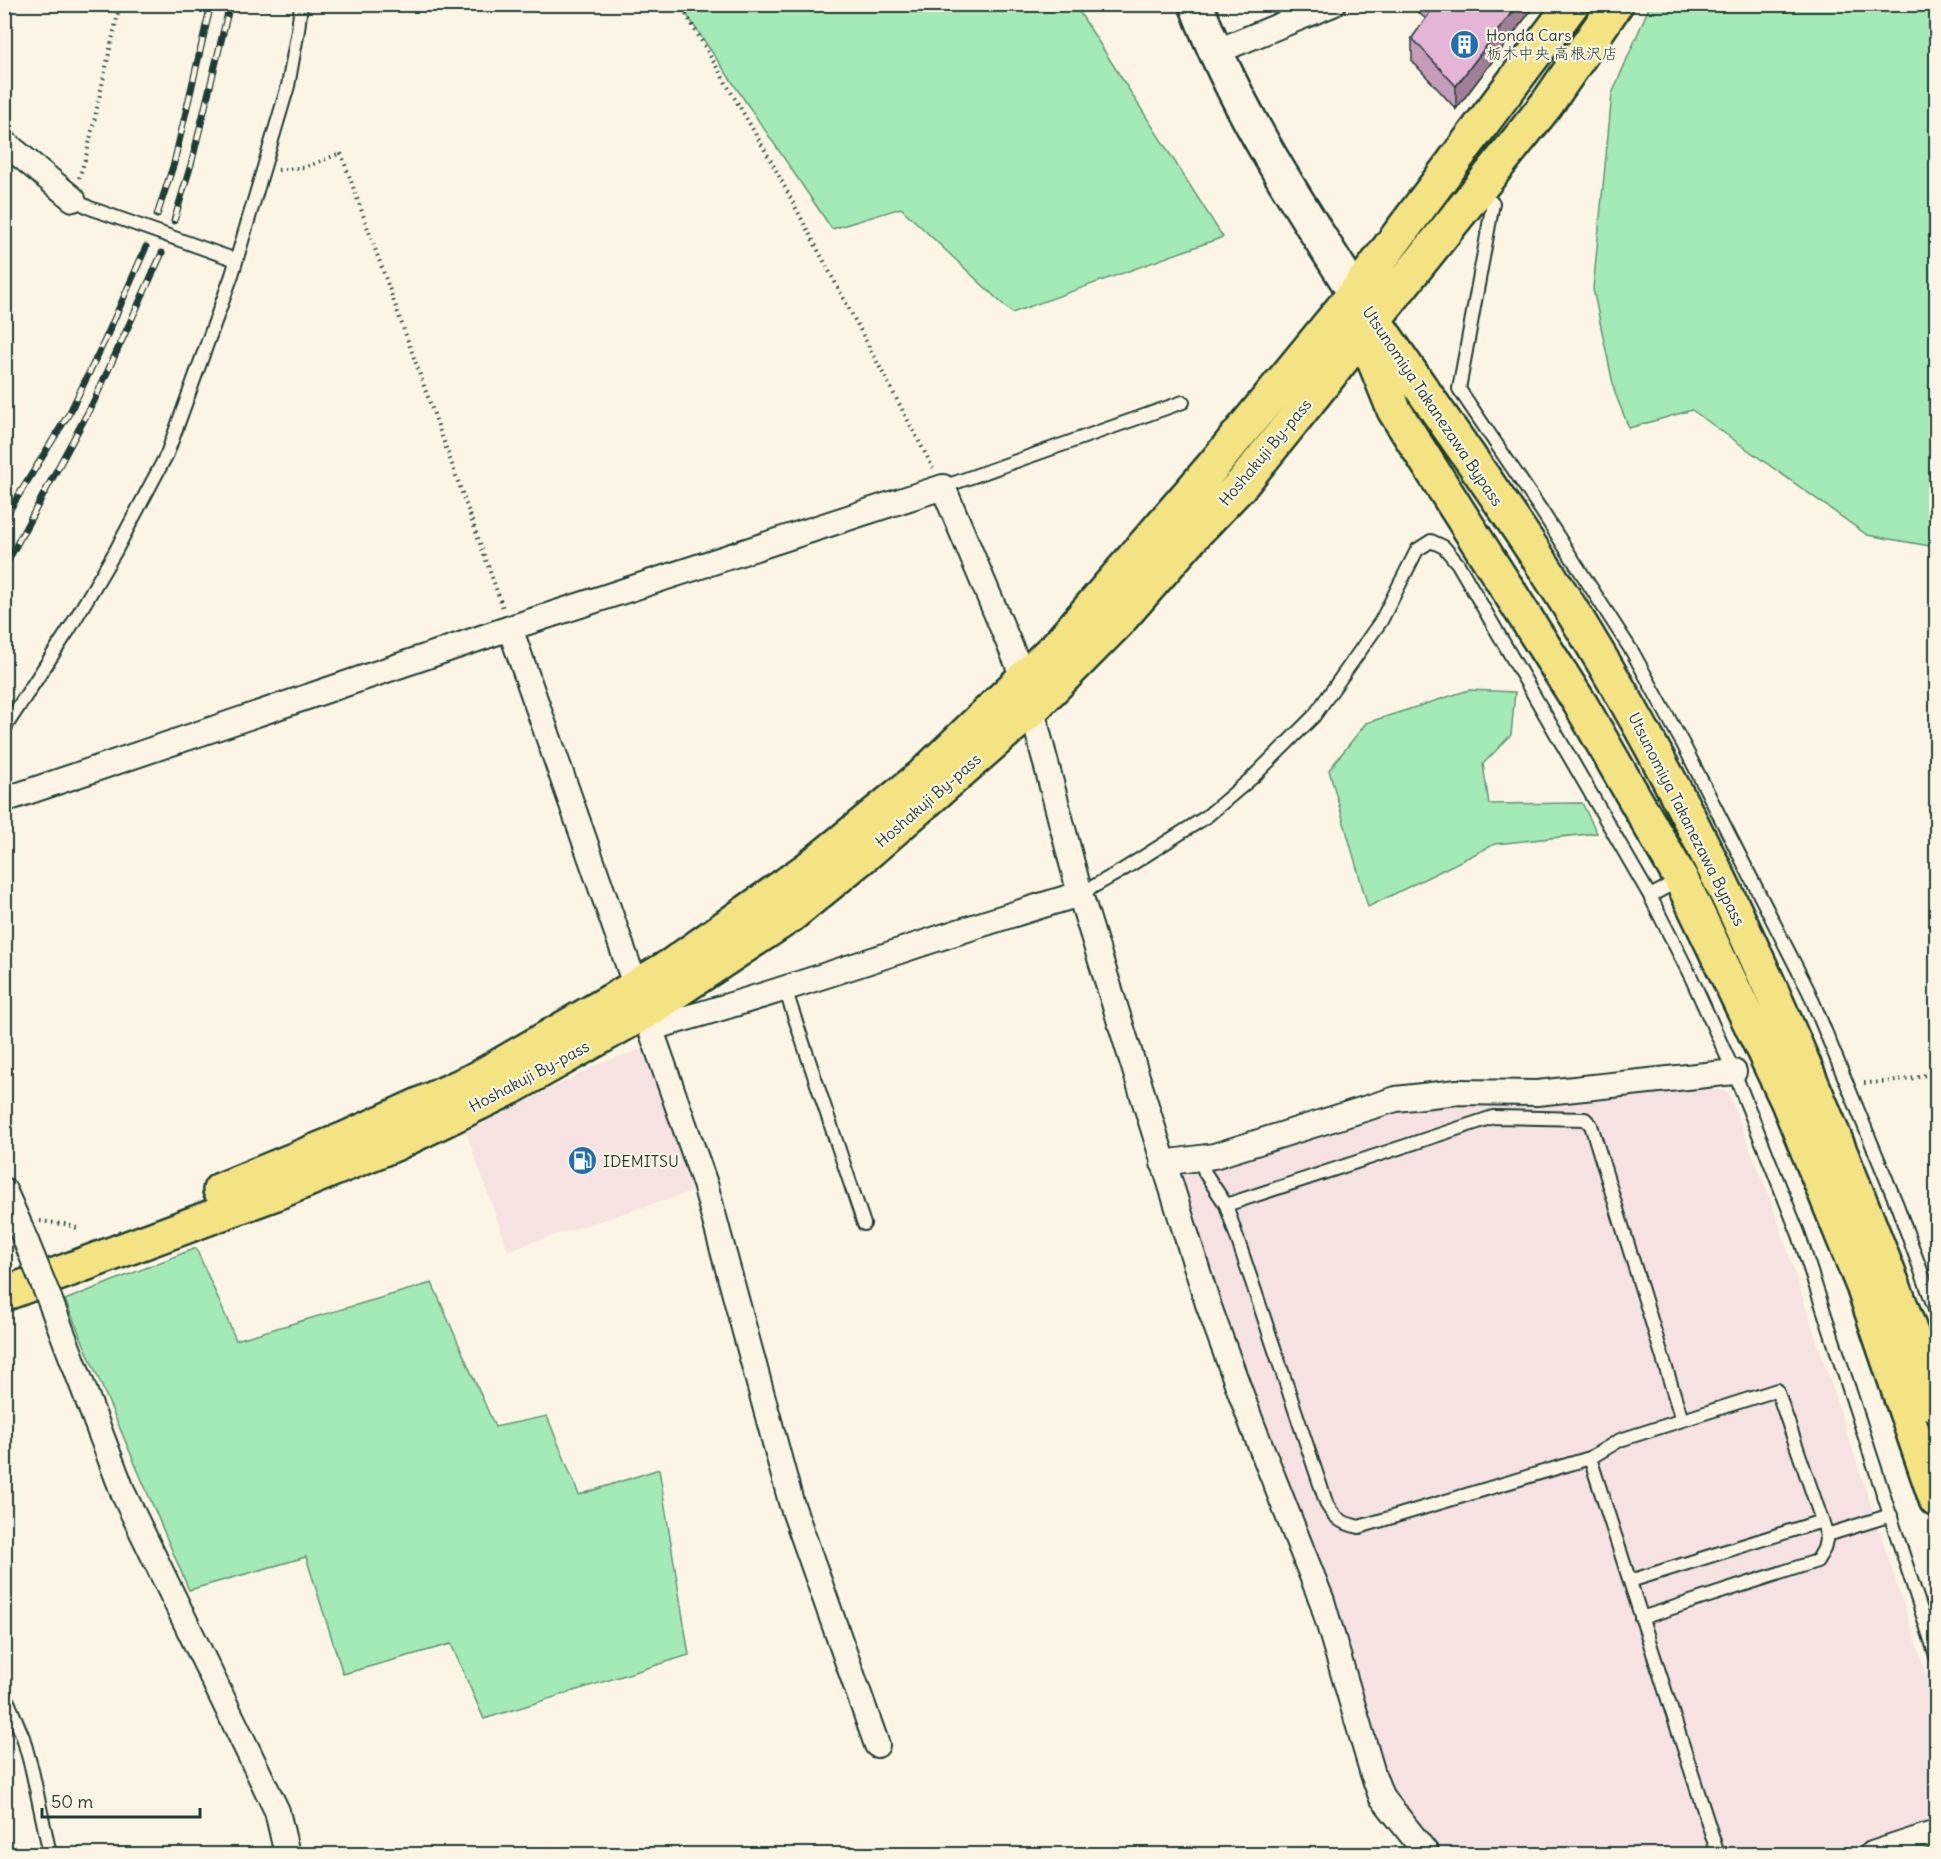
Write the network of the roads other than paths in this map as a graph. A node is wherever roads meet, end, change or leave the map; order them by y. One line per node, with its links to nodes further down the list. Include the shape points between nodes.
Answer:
1 (301, 4): 10 (lane, via 288,86)
2 (1196, 4): 6 (street)
3 (1333, 4): 6 (street)
4 (1572, 4): 11 (main road, Hoshakuji By-pass)
5 (1616, 4): 12 (main road, Hoshakuji By-pass, via 1547,104)
6 (1215, 52): 11 (street, via 1294,196)
7 (4, 142): 8 (street)
8 (73, 199): 10 (lane)
9 (1493, 202): 32 (lane, via 1459,389 1639,663 1684,746 1809,992 1897,1205)
10 (236, 260): 17 (lane, via 167,454 110,562)
11 (1355, 292): 12 (main road, Utsunomiya Takanezawa Bypass); 16 (main road, Hoshakuji By-pass, via 1212,467 1059,644)
12 (1369, 327): 16 (main road, Hoshakuji By-pass, via 1242,484 1116,624); 19 (main road, Utsunomiya Takanezawa Bypass, via 1394,410 1581,705); 33 (main road, Utsunomiya Takanezawa Bypass, via 1518,529 1585,631 1716,872 1807,1070 1863,1207)
13 (1183, 402): 14 (lane)
14 (943, 487): 15 (street); 16 (street)
15 (510, 628): 18 (street); 23 (street)
16 (1028, 694): 20 (street); 23 (main road, Hoshakuji By-pass, via 809,868 701,945)
17 (4, 729)
18 (4, 800)
19 (1681, 879): 21 (lane); 36 (main road, Utsunomiya Takanezawa Bypass, via 1787,1100 1863,1286)
20 (1080, 894): 21 (lane, via 1206,817 1314,716 1381,621 1417,550 1431,541 1444,547 1458,564); 22 (street); 26 (street)
21 (1650, 896): 24 (lane)
22 (785, 989): 23 (street); 29 (lane)
23 (644, 1009): 30 (main road, Hoshakuji By-pass, via 260,1175); 31 (main road, Hoshakuji By-pass, via 510,1088 395,1144 276,1193); 44 (street, via 705,1184 791,1502)
24 (1734, 1072): 25 (street, via 1537,1093 1457,1092 1396,1099 1214,1156); 37 (lane, via 1799,1235)
25 (1200, 1157): 26 (street); 28 (lane, via 1205,1173)
26 (1163, 1163): 48 (street, via 1252,1426 1322,1601 1381,1796)
27 (4, 1191): 47 (street, bridge, via 28,1222 49,1298 116,1476 277,1811)
28 (1226, 1205): 34 (lane, via 1493,1117 1585,1119 1591,1125); 35 (lane, via 1334,1517 1359,1527)
29 (864, 1224)
30 (4, 1270)
31 (4, 1294)
32 (1936, 1312)
33 (1936, 1405)
34 (1682, 1420): 35 (lane, via 1620,1440); 38 (lane, via 1777,1390)
35 (1590, 1458): 40 (lane)
36 (1936, 1500)
37 (1891, 1515): 39 (lane); 42 (lane)
38 (1822, 1521): 39 (lane); 40 (lane)
39 (1827, 1535): 41 (lane, via 1817,1562)
40 (1630, 1581): 41 (lane)
41 (1641, 1618): 49 (lane)
42 (1936, 1656)
43 (4, 1692): 46 (lane, via 23,1737)
44 (877, 1745)
45 (1936, 1833): 50 (street)
46 (50, 1854)
47 (287, 1854)
48 (1427, 1854)
49 (1718, 1854)
50 (1872, 1854)

